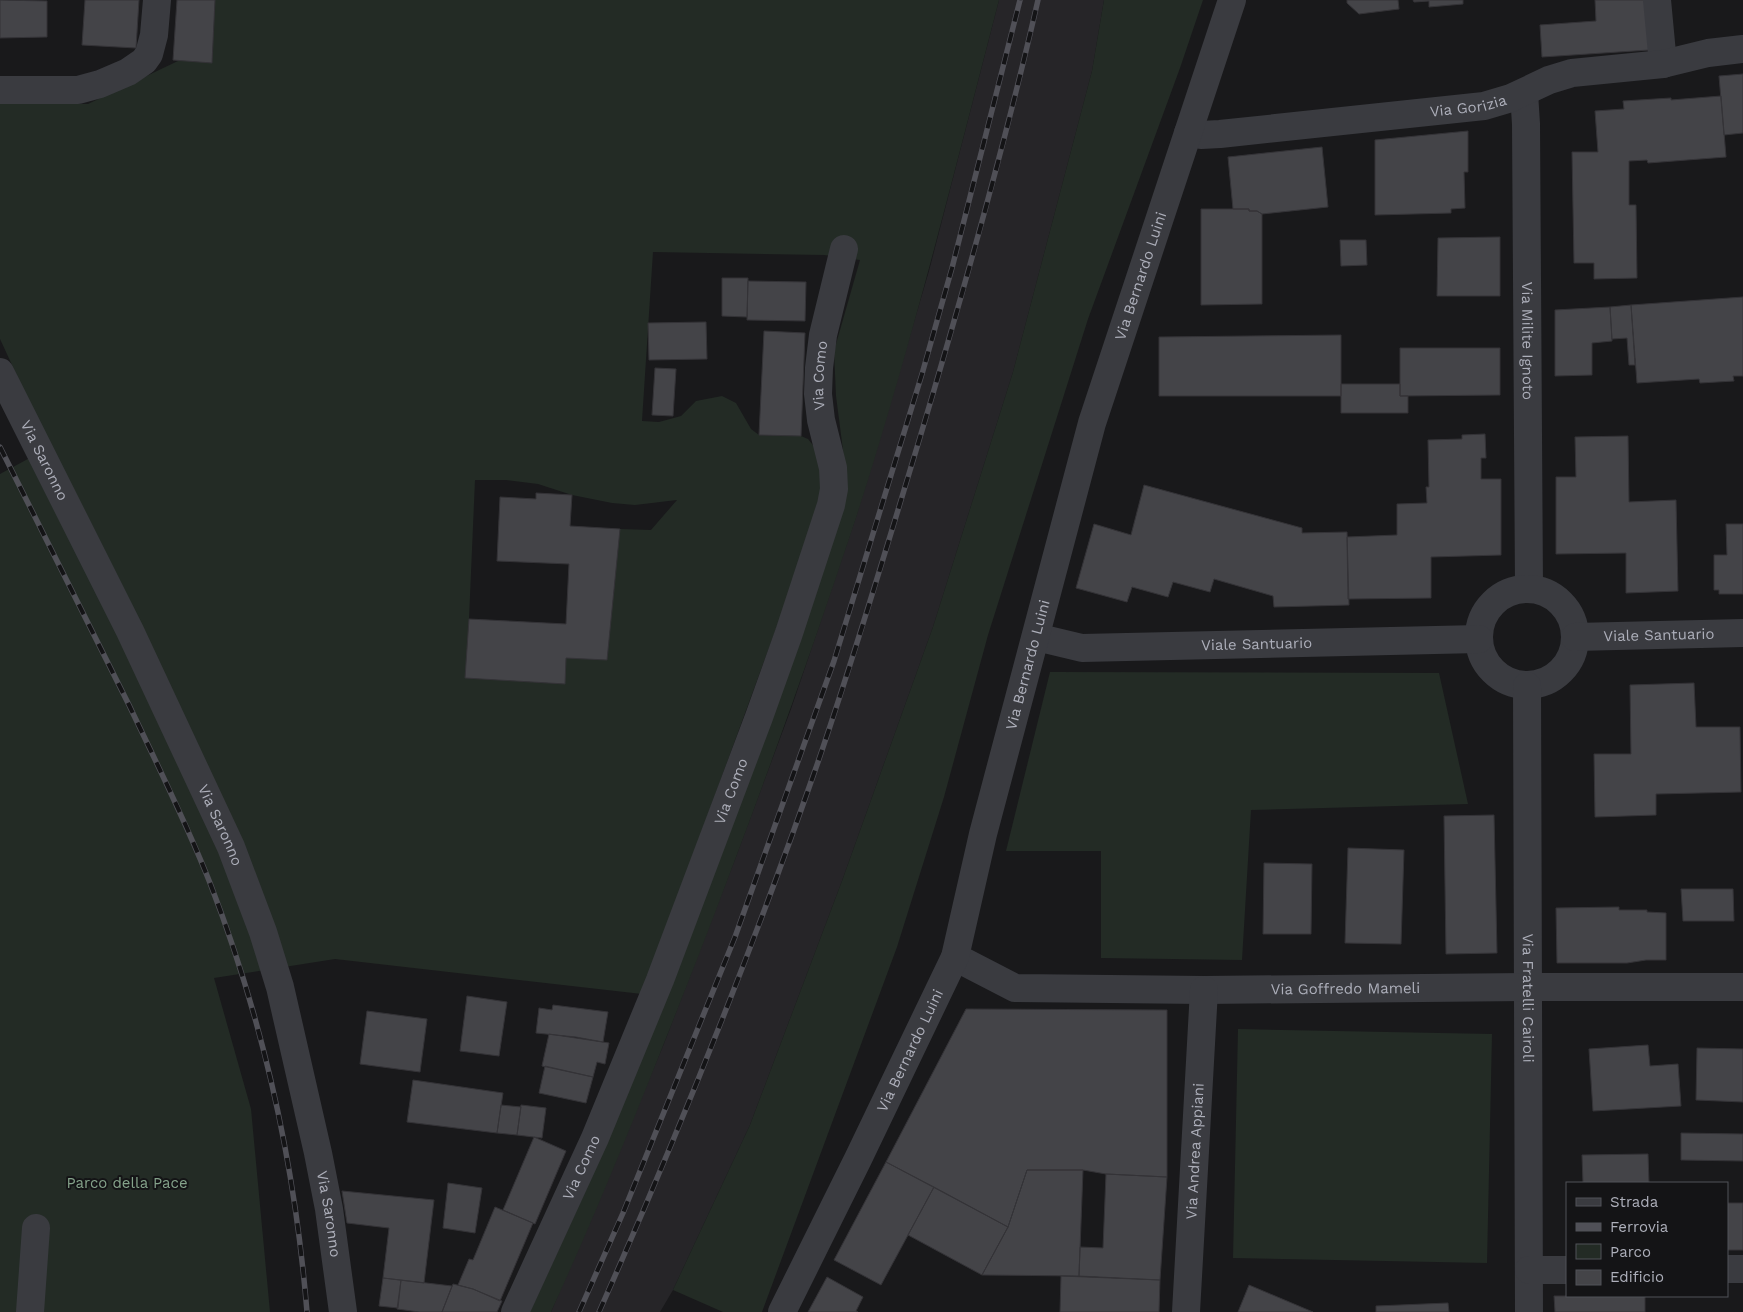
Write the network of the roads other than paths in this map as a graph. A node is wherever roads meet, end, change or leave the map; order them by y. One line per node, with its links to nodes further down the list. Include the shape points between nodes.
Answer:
1 (157, 0): 6 (street, via 149,54 128,72 78,90)
2 (1232, 0): 8 (street, Via Bernardo Luini)
3 (1657, 0): 5 (street)
4 (1743, 49): 5 (street, Via Gorizia, via 1708,53)
5 (1663, 64): 7 (street, Via Gorizia, via 1572,73)
6 (0, 90)
7 (1524, 93): 8 (street, Via Gorizia, via 1497,103 1467,108 1220,134); 11 (street, Via Milite Ignoto)
8 (1188, 133): 13 (street, Via Bernardo Luini, via 1097,408)
9 (844, 249): 28 (street, Via Como, via 823,335 818,385 821,420 833,468 831,506 759,717 660,980 595,1138)
10 (0, 372): 27 (street, Via Saronno, via 130,631 231,848 264,932 318,1153 329,1209)
11 (1529, 588): 14 (street, via 1557,598 1574,624); 15 (street, via 1498,598 1484,615)
12 (1743, 632): 14 (street, Viale Santuario)
13 (1036, 637): 15 (street, Viale Santuario, via 1082,648); 17 (street, Via Bernardo Luini)
14 (1575, 637): 16 (street, via 1573,654 1562,671 1544,683)
15 (1479, 640): 16 (street, via 1483,657 1495,674 1514,684)
16 (1527, 686): 18 (street, Via Fratelli Cairoli)
17 (955, 957): 20 (street, Via Goffredo Mameli, via 1015,988); 29 (street, Via Bernardo Luini)
18 (1528, 987): 19 (street, Via Goffredo Mameli); 20 (street, Via Goffredo Mameli); 24 (street, Via Fratelli Cairoli)
19 (1743, 987)
20 (1204, 990): 30 (street, Via Andrea Appiani)
21 (36, 1228): 26 (street)
22 (1728, 1269): 23 (street)
23 (1743, 1269)
24 (1529, 1270): 25 (street); 31 (street, Via Fratelli Cairoli)
25 (1566, 1270)
26 (30, 1312)
27 (342, 1312)
28 (515, 1312)
29 (782, 1312)
30 (1186, 1312)
31 (1529, 1312)

